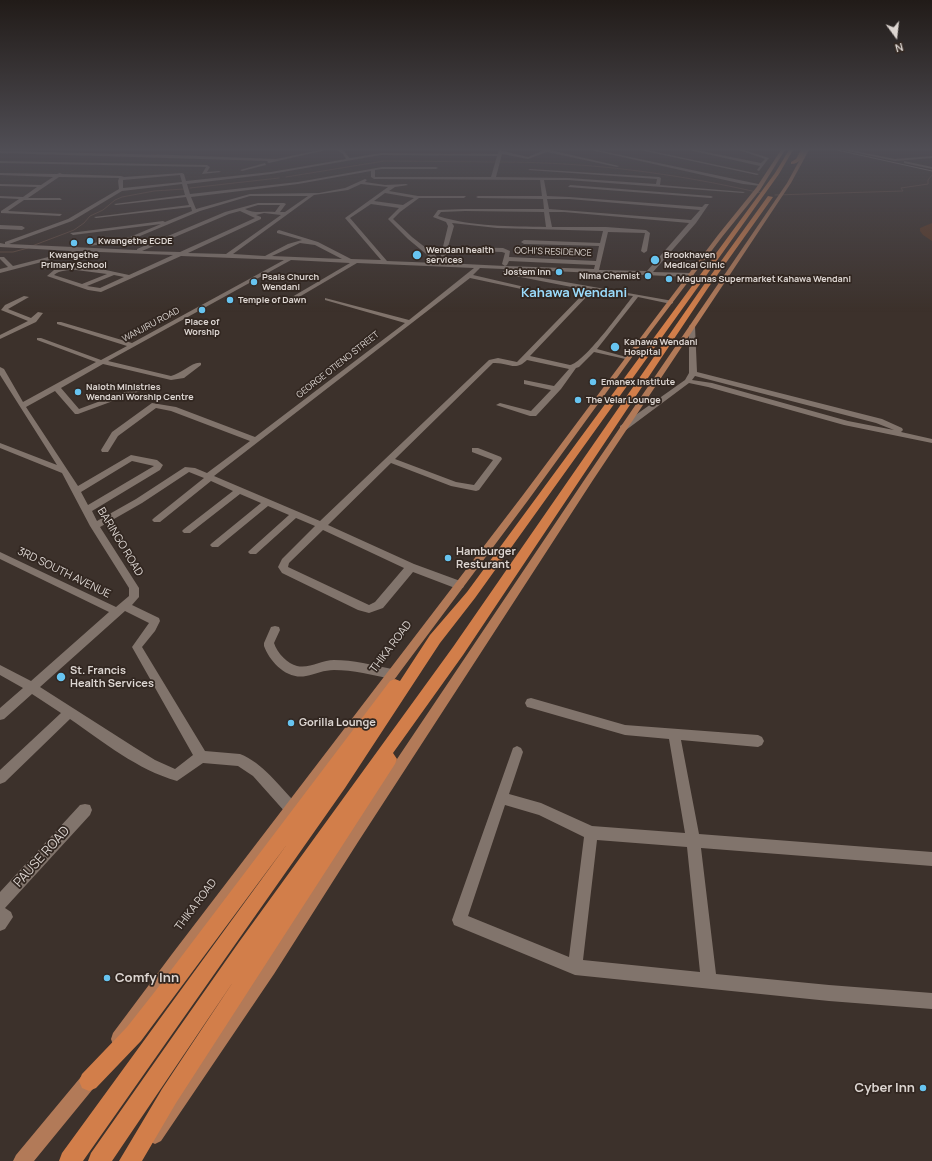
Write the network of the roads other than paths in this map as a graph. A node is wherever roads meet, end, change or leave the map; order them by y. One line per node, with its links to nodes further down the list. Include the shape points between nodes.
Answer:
1 (15, 204): 23 (street)
2 (95, 204): 45 (street, via 70,220)
3 (223, 204): 24 (street)
4 (259, 204): 20 (street)
5 (284, 204): 25 (street)
6 (299, 204): 28 (street)
7 (367, 204): 59 (street, via 347,220)
8 (385, 204): 19 (street)
9 (408, 204): 19 (street)
10 (465, 204): 29 (street)
11 (545, 204): 22 (street)
12 (649, 204): 21 (street)
13 (708, 204): 21 (street)
14 (754, 204): 69 (main road, THIKA ROAD)
15 (756, 204): 131 (highway, THIKA ROAD, via 693,287 472,595)
16 (758, 204): 72 (highway, THIKA ROAD)
17 (759, 204): 80 (main road, THIKA ROAD)
18 (191, 206): 24 (street); 30 (street)
19 (404, 207): 61 (street, via 390,219)
20 (240, 209): 27 (street); 31 (street)
21 (704, 209): 34 (street)
22 (546, 210): 29 (street); 34 (street); 37 (street)
23 (2, 212): 26 (street)
24 (194, 213): 31 (street); 32 (street)
25 (277, 213): 27 (street); 28 (street)
26 (60, 214)
27 (253, 214): 52 (street, via 259,218)
28 (286, 214): 53 (street)
29 (467, 215): 33 (street); 33 (street, via 440,211 435,216); 37 (street)
30 (96, 217)
31 (210, 218): 50 (street)
32 (173, 221): 35 (street); 42 (street)
33 (448, 221): 48 (street, via 450,226)
34 (694, 222): 68 (street)
35 (131, 226): 41 (street); 42 (street, via 131,232)
36 (0, 227): 38 (street)
37 (549, 227): 39 (street)
38 (22, 228)
39 (606, 229): 46 (street); 51 (street, via 647,233)
40 (279, 232): 43 (street)
41 (73, 233)
42 (142, 234): 47 (street, via 121,240)
43 (305, 240): 55 (street, via 290,244); 58 (street, via 321,245)
44 (524, 242): 46 (street)
45 (2, 245): 47 (street)
46 (603, 245): 60 (street)
47 (66, 248): 49 (street)
48 (444, 248): 57 (street, via 503,250 508,252); 61 (street)
49 (86, 249): 50 (street); 64 (street)
50 (138, 251): 52 (street)
51 (644, 251)
52 (180, 253): 53 (street); 71 (street)
53 (227, 256): 55 (street)
54 (2, 258): 64 (street)
55 (265, 258): 56 (street)
56 (289, 259): 58 (street); 89 (street, WANJIRU ROAD)
57 (506, 259): 60 (street, OCHI'S RESIDENCE); 63 (street)
58 (353, 262): 59 (street); 78 (street)
59 (385, 262): 61 (street)
60 (598, 262): 66 (street)
61 (441, 263): 62 (street)
62 (480, 266): 63 (street); 70 (street, GEORGE OTIENO STREET); 75 (street)
63 (505, 267): 66 (street)
64 (12, 268): 65 (street)
65 (0, 271)
66 (597, 272): 68 (street)
67 (114, 273): 71 (street); 73 (street); 73 (street, via 78,268 50,274)
68 (649, 273): 69 (street)
69 (691, 275): 81 (main road, THIKA ROAD)
70 (469, 276): 74 (street); 84 (street, GEORGE OTIENO STREET)
71 (130, 277): 73 (street, via 99,290)
72 (711, 279): 80 (highway, via 712,288); 132 (highway, THIKA ROAD)
73 (83, 286)
74 (526, 288)
75 (591, 289): 76 (street); 91 (street)
76 (637, 295): 81 (street); 90 (street)
77 (26, 297): 83 (street, via 4,310)
78 (294, 298)
79 (327, 300): 84 (street)
80 (708, 301): 86 (main road, THIKA ROAD)
81 (671, 302): 92 (main road, THIKA ROAD)
82 (40, 313): 83 (street)
83 (34, 321): 87 (street)
84 (409, 322): 107 (street, GEORGE OTIENO STREET)
85 (59, 323): 89 (street)
86 (692, 326): 97 (street); 105 (main road, THIKA ROAD)
87 (0, 337)
88 (39, 339): 93 (street)
89 (132, 345): 93 (street, WANJIRU ROAD)
90 (593, 350): 92 (street); 95 (street)
91 (525, 357): 95 (street); 112 (street, via 516,365 491,361)
92 (628, 359): 128 (main road, THIKA ROAD)
93 (101, 362): 94 (street, via 171,378 181,376); 100 (street, WANJIRU ROAD)
94 (198, 364)
95 (573, 368): 102 (street)
96 (0, 369): 104 (street, BARINGO ROAD)
97 (693, 373): 98 (street); 106 (street, via 879,421)
98 (688, 381): 105 (street); 106 (street, via 847,423)
99 (527, 382): 102 (street)
100 (56, 387): 101 (street, via 78,412); 104 (street, WANJIRU ROAD)
101 (144, 388)
102 (556, 389): 103 (street, via 533,414)
103 (500, 405)
104 (22, 406): 113 (street, BARINGO ROAD)
105 (623, 428): 161 (main road, THIKA ROAD, via 269,969)
106 (909, 435): 108 (street)
107 (256, 440): 110 (street, via 173,409 155,405 115,434); 114 (street, GEORGE OTIENO STREET)
108 (932, 441)
109 (0, 446): 113 (street)
110 (106, 450)
111 (475, 450): 112 (street, via 498,459 476,488 454,484)
112 (389, 459): 121 (street)
113 (65, 471): 116 (street, BARINGO ROAD)
114 (209, 478): 115 (street); 120 (street, GEORGE OTIENO STREET); 122 (street, via 188,469)
115 (239, 490): 117 (street); 123 (street)
116 (76, 491): 118 (street, BARINGO ROAD); 118 (street, via 131,458 159,465)
117 (267, 502): 119 (street); 124 (street)
118 (87, 510): 122 (street, BARINGO ROAD)
119 (295, 514): 121 (street); 125 (street)
120 (157, 520)
121 (321, 525): 127 (street); 127 (street, via 285,561 285,570 369,609 379,605)
122 (96, 526): 129 (street, BARINGO ROAD, via 134,588 134,597)
123 (187, 531)
124 (215, 545)
125 (253, 552)
126 (0, 555): 129 (street, 3RD SOUTH AVENUE)
127 (411, 567): 128 (street)
128 (459, 585): 134 (main road, THIKA ROAD)
129 (122, 609): 135 (street, BARINGO ROAD); 142 (street, 3RD SOUTH AVENUE, via 155,621 137,647)
130 (275, 630): 134 (street, via 269,643 271,650 293,671 307,671 333,665)
131 (435, 639): 156 (highway, via 398,681 138,1028); 158 (highway, THIKA ROAD, via 340,782)
132 (458, 651): 159 (highway, THIKA ROAD, via 245,948); 160 (highway, via 169,1096)
133 (0, 670): 135 (street)
134 (392, 674): 145 (main road, THIKA ROAD)
135 (32, 687): 137 (street); 138 (street, BARINGO ROAD)
136 (531, 703): 139 (street, via 625,730)
137 (70, 712): 142 (street, via 169,774 177,774); 143 (street)
138 (0, 715)
139 (674, 735): 140 (street); 148 (street)
140 (758, 741)
141 (517, 752): 144 (street)
142 (200, 757): 145 (street, via 240,760 257,772)
143 (0, 778)
144 (501, 798): 147 (street, via 541,809); 153 (street, via 459,920)
145 (291, 808): 156 (main road, THIKA ROAD)
146 (85, 810): 150 (street, PAUSE ROAD)
147 (592, 833): 148 (street); 153 (street)
148 (693, 840): 149 (street); 154 (street)
149 (932, 858)
150 (0, 903)
151 (0, 913): 152 (street, via 6,917)
152 (0, 924)
153 (575, 966): 154 (street)
154 (708, 980): 155 (street)
155 (932, 1001)
156 (89, 1081): 157 (main road, THIKA ROAD)
157 (22, 1161)
158 (70, 1161)
159 (99, 1161)
160 (130, 1161)
161 (136, 1161)

